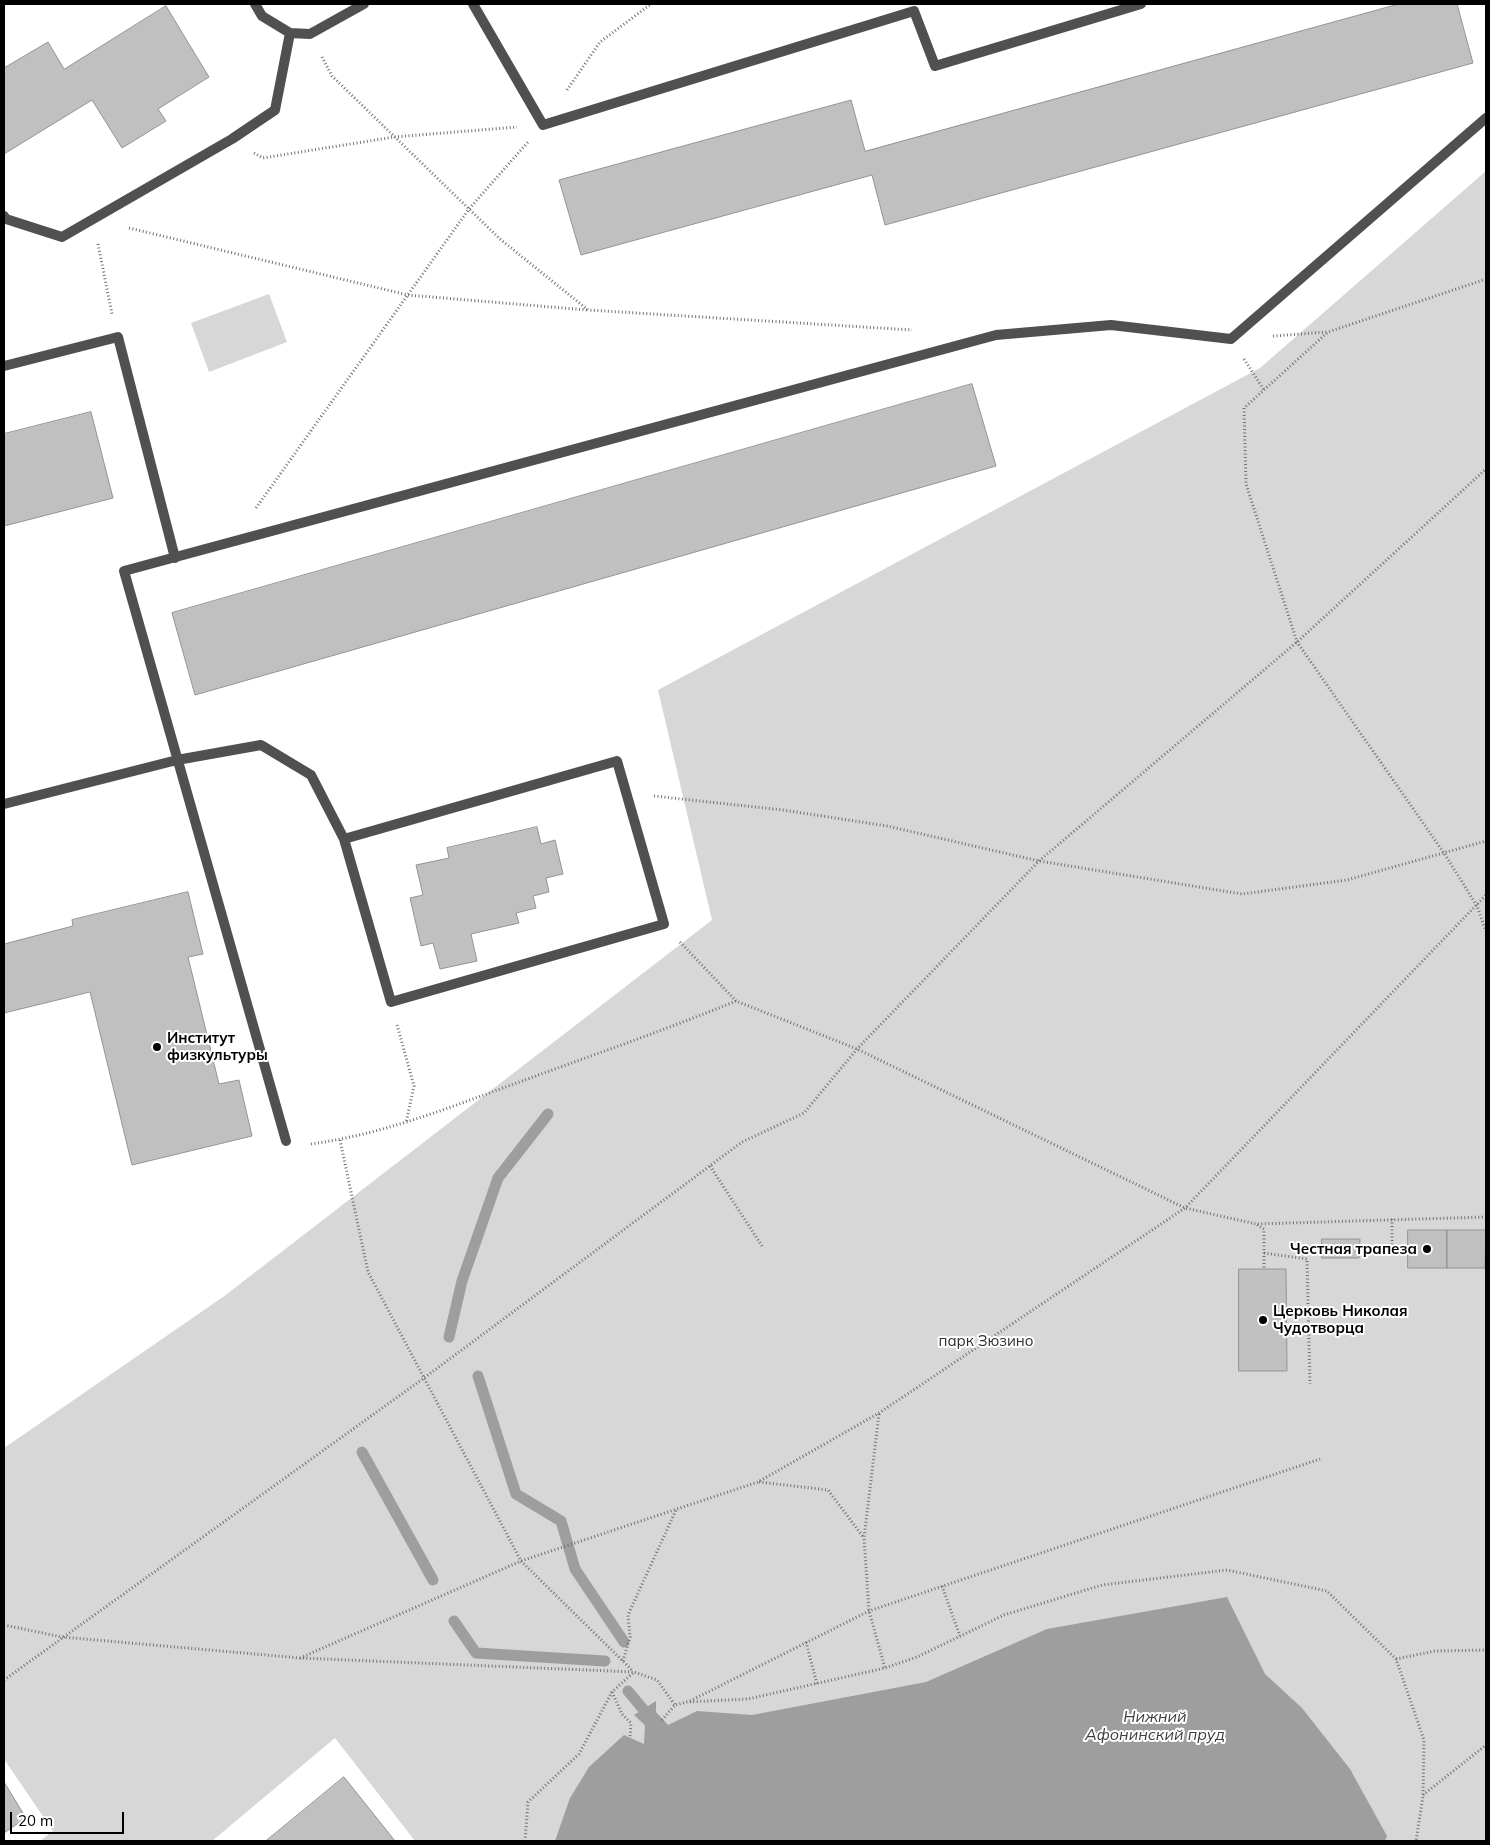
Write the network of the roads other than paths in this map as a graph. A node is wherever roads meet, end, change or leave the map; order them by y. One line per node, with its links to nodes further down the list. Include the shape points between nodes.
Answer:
1 (254, 4): 5 (lane, via 262,16)
2 (364, 4): 5 (lane, via 310,34)
3 (473, 4): 4 (lane, via 542,125 914,11 935,66)
4 (1141, 4)
5 (290, 33): 7 (lane, via 275,110 232,139 62,237)
6 (1486, 118): 9 (lane, via 1231,339 1112,325 996,335)
7 (4, 216)
8 (4, 366): 9 (lane, via 118,337)
9 (175, 558): 10 (lane, via 124,572)
10 (177, 760): 11 (lane); 12 (lane, via 261,745 312,774); 13 (lane)
11 (4, 804)
12 (344, 839): 12 (lane, via 391,1002 664,924 617,761)
13 (286, 1140)

